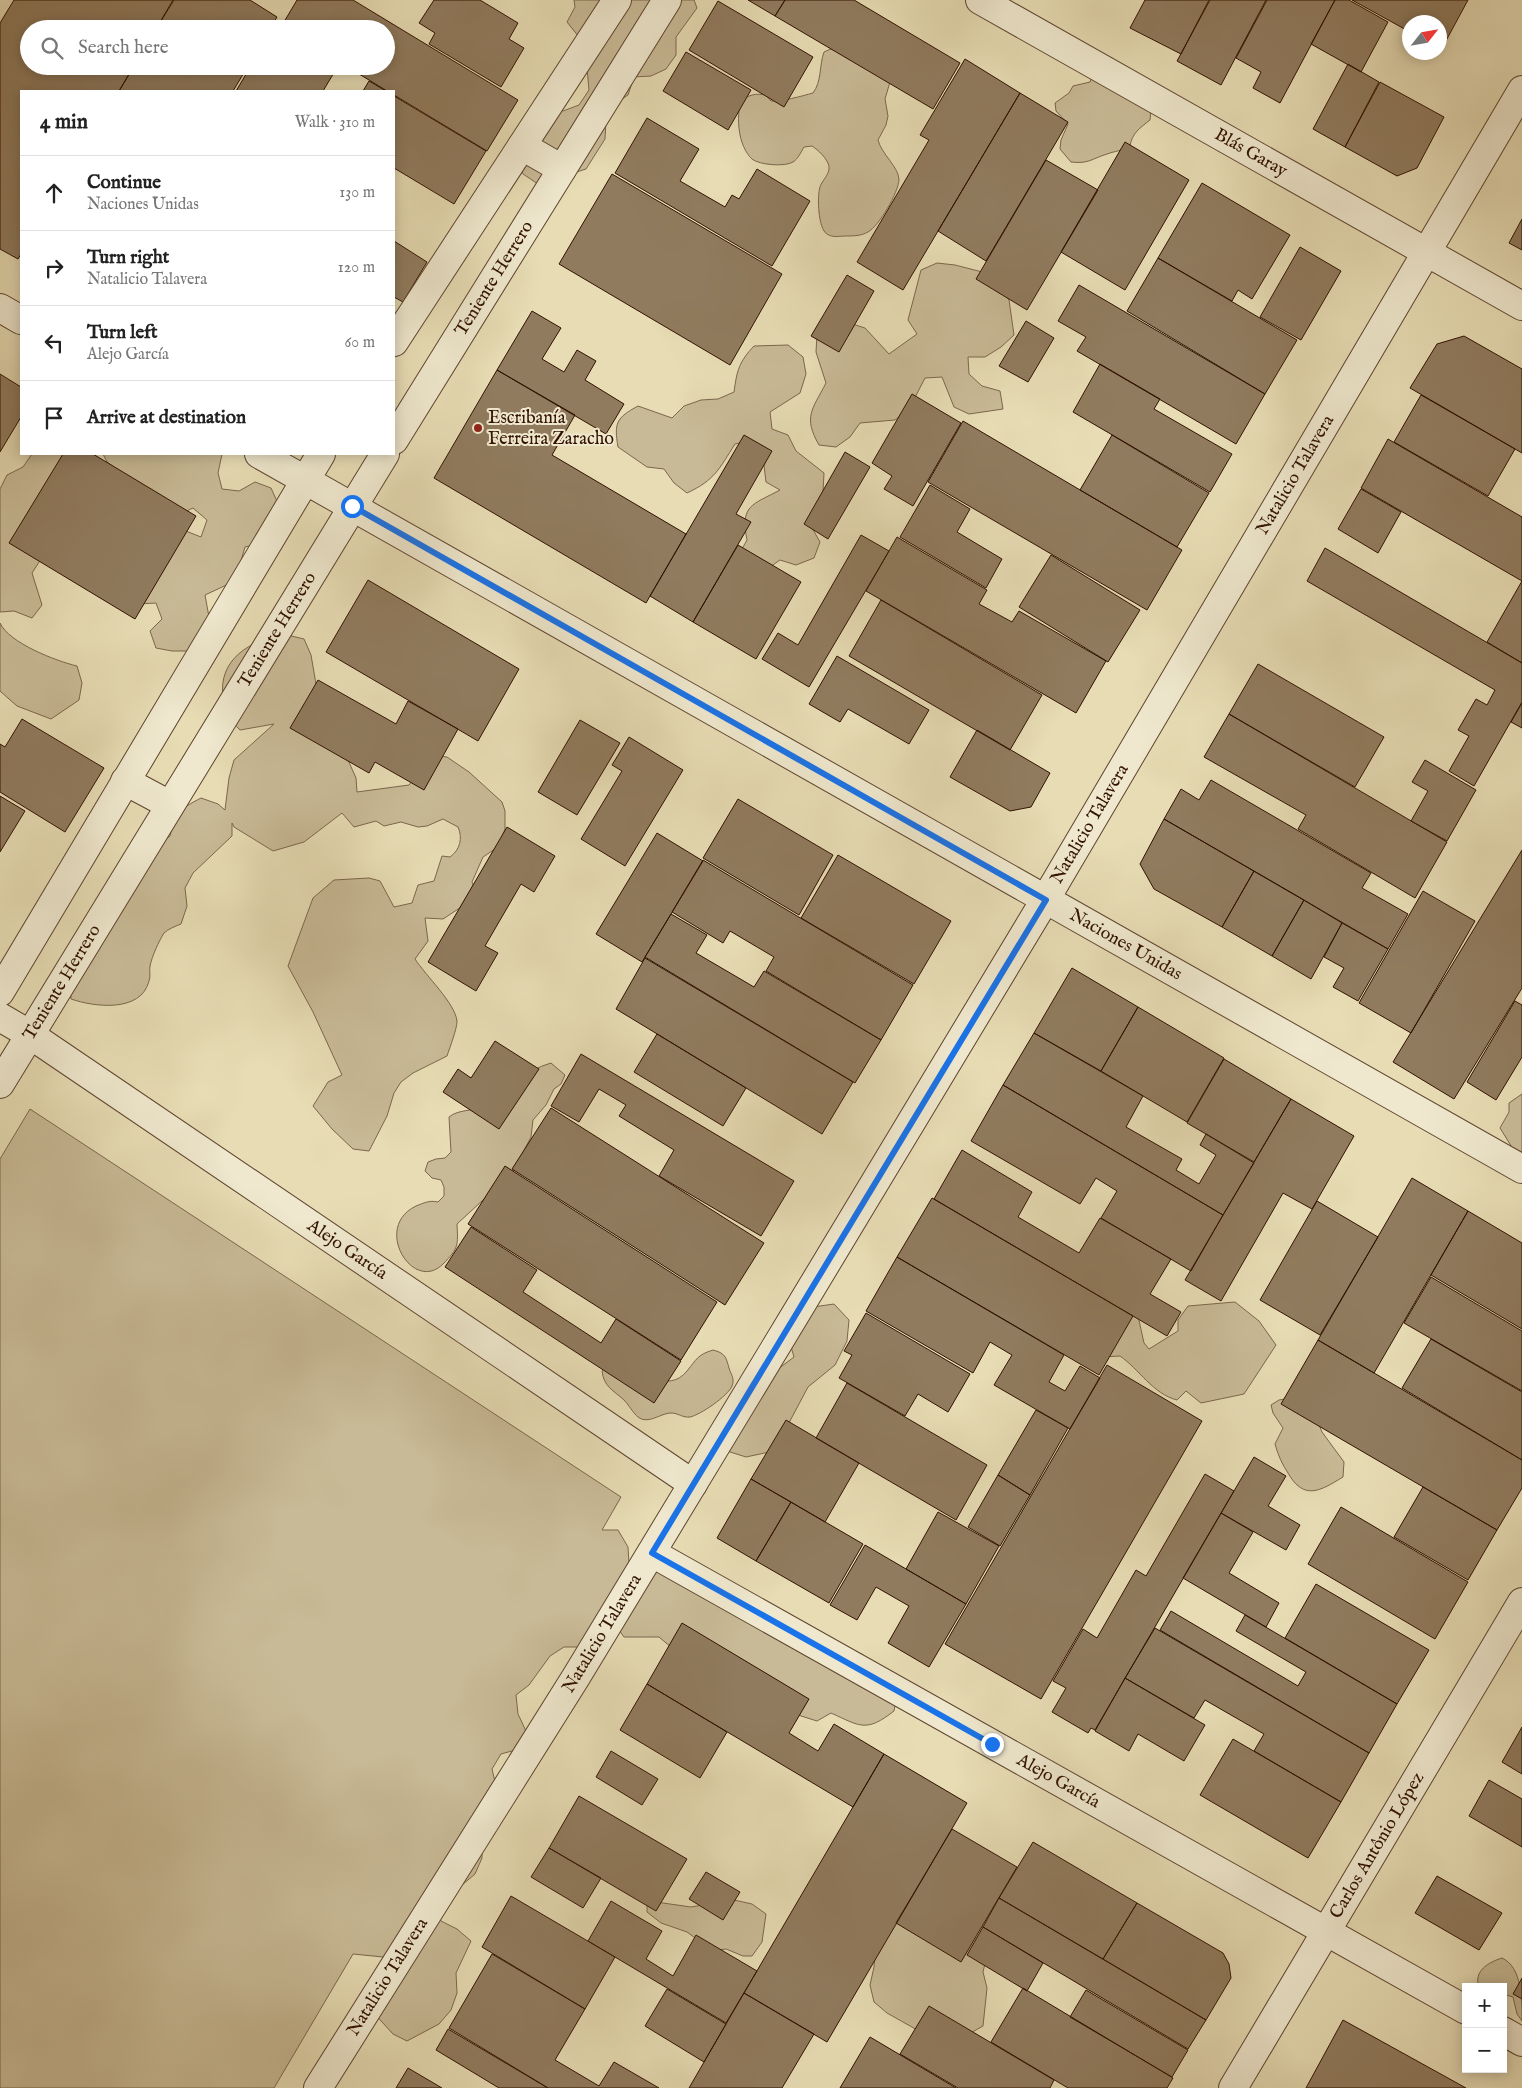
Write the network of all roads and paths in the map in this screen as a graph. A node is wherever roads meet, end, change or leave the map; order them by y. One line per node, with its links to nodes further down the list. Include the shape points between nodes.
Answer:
1 (617, 0): 5 (street)
2 (667, 0): 6 (street, Teniente Herrero)
3 (980, 0): 7 (street, Blás Garay)
4 (1522, 90): 7 (street, Natalicio Talavera)
5 (522, 146): 6 (street); 11 (street)
6 (562, 169): 12 (street, Teniente Herrero)
7 (1426, 251): 8 (street, Blás Garay); 20 (street, Natalicio Talavera)
8 (1522, 306)
9 (0, 308): 10 (street)
10 (20, 319)
11 (395, 340)
12 (395, 438)
13 (261, 455): 16 (street, Naciones Unidas)
14 (320, 455): 16 (street)
15 (384, 455): 17 (street, Teniente Herrero)
16 (304, 479): 17 (street, Naciones Unidas); 18 (street)
17 (352, 506): 19 (street, Teniente Herrero); 20 (street, Naciones Unidas)
18 (125, 781): 19 (street); 21 (street)
19 (170, 805): 23 (street, Teniente Herrero)
20 (1046, 900): 25 (street, Naciones Unidas); 26 (street, Natalicio Talavera)
21 (0, 992)
22 (0, 1017): 23 (street, Alejo García)
23 (29, 1034): 24 (street, Teniente Herrero); 26 (street, Alejo García)
24 (0, 1084)
25 (1522, 1169)
26 (693, 1484): 27 (street, Natalicio Talavera)
27 (652, 1553): 29 (street, Alejo García); 33 (street, Natalicio Talavera)
28 (1522, 1602): 29 (street, Carlos Antônio López)
29 (1327, 1932): 30 (street, Alejo García); 34 (street, Carlos Antônio López)
30 (1462, 2008)
31 (1507, 2033): 32 (street)
32 (1522, 2042)
33 (318, 2088)
34 (1234, 2088)

